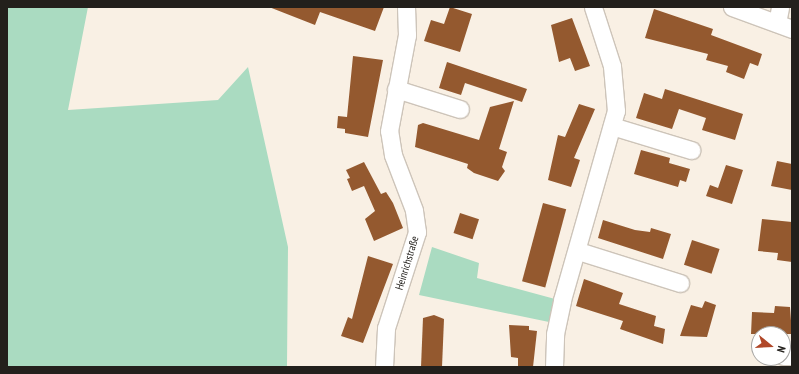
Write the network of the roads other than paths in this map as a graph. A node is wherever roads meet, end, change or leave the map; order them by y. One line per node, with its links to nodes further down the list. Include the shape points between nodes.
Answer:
1 (406, 7): 5 (street, Heinrichstraße, via 407,35)
2 (593, 7): 7 (street, via 615,83)
3 (732, 7): 4 (street)
4 (783, 20)
5 (396, 90): 6 (street); 11 (street, Heinrichstraße, via 390,143 414,210 417,232 386,328)
6 (460, 110)
7 (612, 126): 8 (street); 9 (street)
8 (691, 150)
9 (578, 251): 10 (street); 12 (street, via 555,334)
10 (680, 283)
11 (384, 367)
12 (554, 367)

